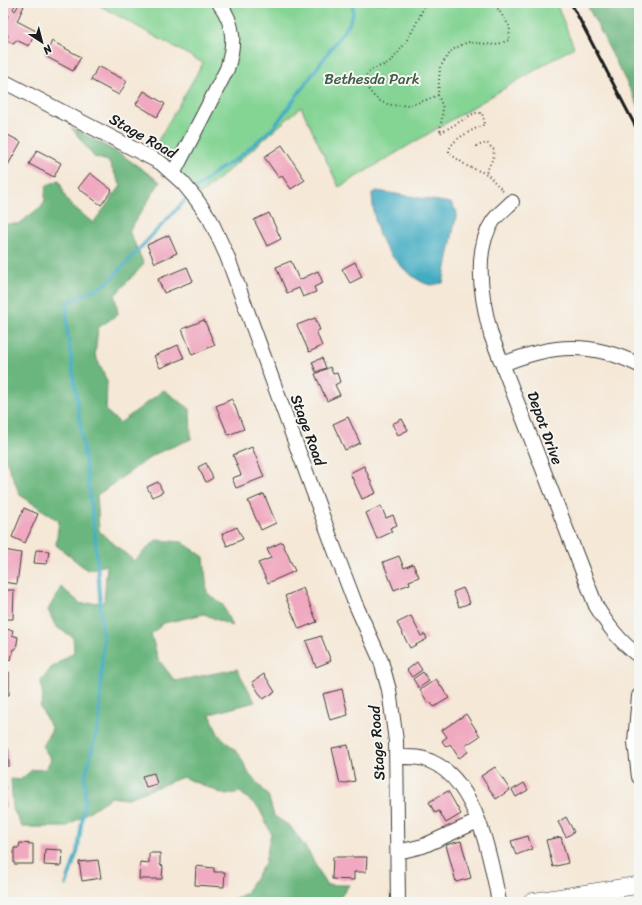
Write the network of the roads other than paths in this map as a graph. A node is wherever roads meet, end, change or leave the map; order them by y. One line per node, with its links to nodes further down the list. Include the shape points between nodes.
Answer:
1 (219, 3): 3 (street, via 227,14 233,33 232,55)
2 (3, 81): 3 (street, Stage Road, via 148,155)
3 (173, 174): 9 (street, Stage Road, via 210,219 226,256 355,603 381,661 394,717)
4 (512, 202): 5 (street, Depot Drive, via 493,222 483,244 481,274 483,304 491,335)
5 (503, 364): 6 (street, via 545,349 570,347 609,352); 7 (street, Depot Drive, via 596,606 611,630)
6 (639, 366)
7 (639, 656)
8 (639, 696): 10 (street, via 635,742)
9 (396, 757): 11 (street, via 421,758 433,762 451,774); 12 (street, Stage Road)
10 (639, 777)
11 (478, 821): 12 (street, via 423,846); 15 (street, via 487,844)
12 (398, 852): 14 (street, Stage Road)
13 (639, 885): 16 (main road)
14 (398, 902)
15 (499, 902)
16 (531, 902)

